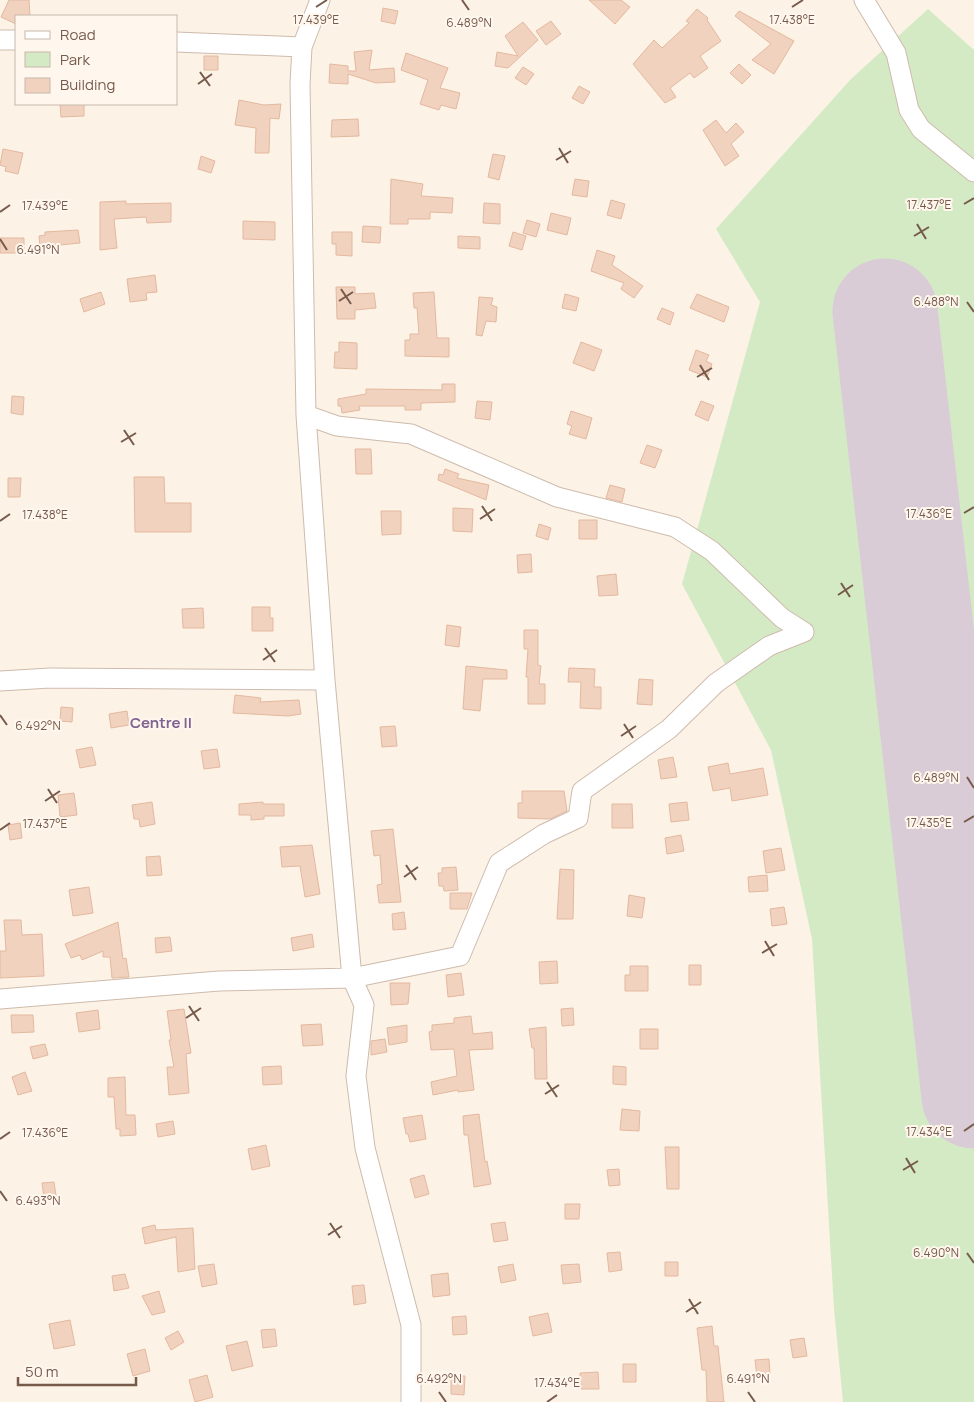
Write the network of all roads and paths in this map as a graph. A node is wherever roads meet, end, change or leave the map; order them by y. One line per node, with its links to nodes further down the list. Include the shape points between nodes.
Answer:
1 (320, 0): 6 (street)
2 (864, 0): 7 (street, via 896,52 909,110 917,123)
3 (0, 40): 4 (street)
4 (15, 40)
5 (178, 42): 6 (street)
6 (302, 47): 8 (street)
7 (974, 172)
8 (306, 415): 9 (street); 11 (street, via 336,426 411,434 557,497 675,527 712,551 782,618 804,632 769,646 716,683 669,729 582,791 578,818 544,834 499,863 460,956)
9 (326, 680): 10 (street, via 50,678); 11 (street)
10 (0, 682)
11 (352, 978): 12 (street, via 219,981); 13 (street, via 364,1004 356,1076 365,1148 411,1326)
12 (0, 999)
13 (411, 1402)

